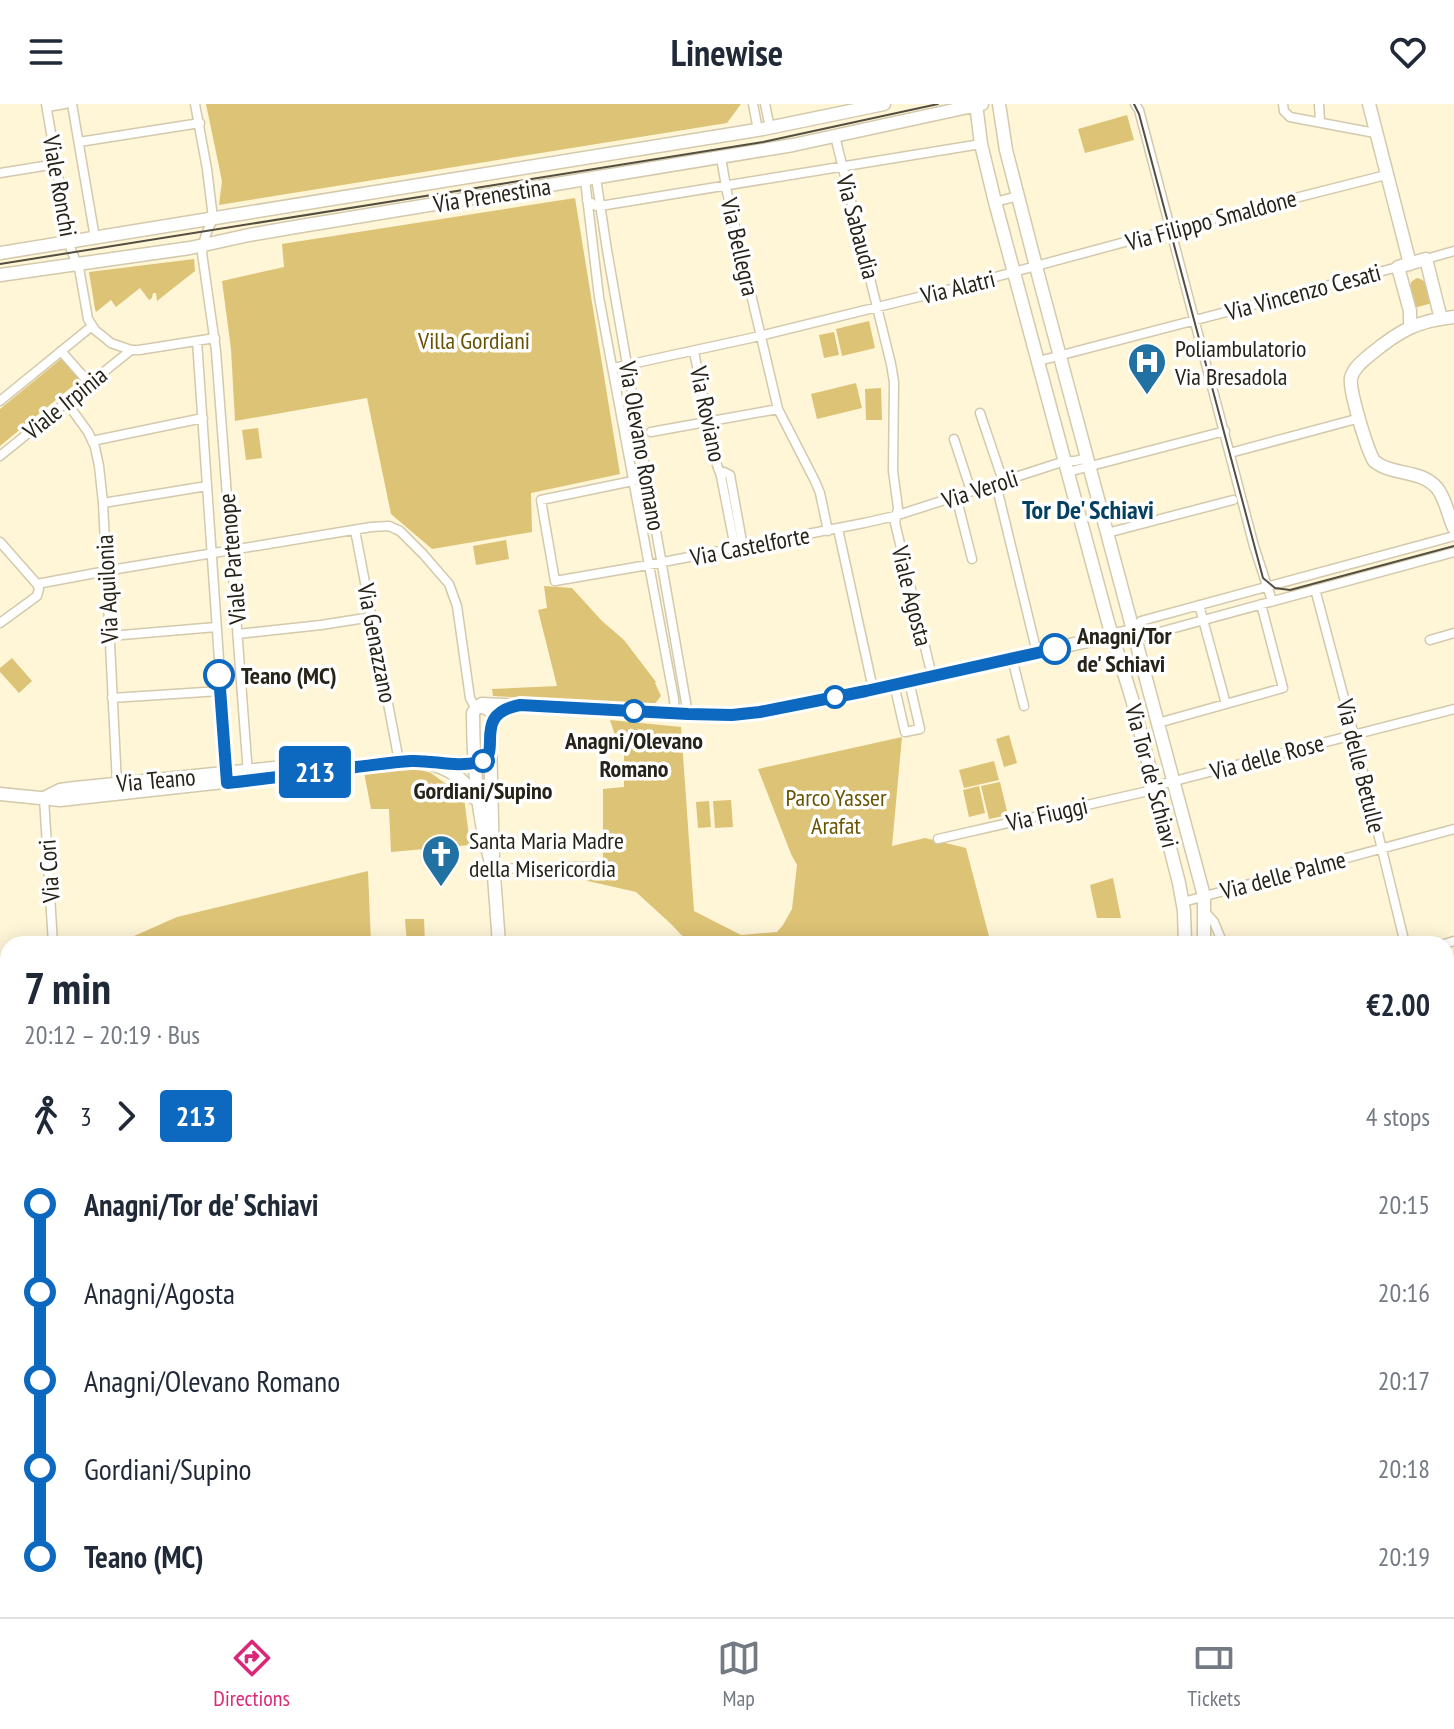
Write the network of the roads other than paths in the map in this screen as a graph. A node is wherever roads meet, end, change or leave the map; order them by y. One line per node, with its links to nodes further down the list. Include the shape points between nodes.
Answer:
1 (65, 104): 14 (street)
2 (72, 104): 21 (street, Viale Ronchi)
3 (195, 104): 17 (street)
4 (753, 104): 18 (street)
5 (765, 104): 18 (street)
6 (884, 104): 15 (main road, Via Prenestina)
7 (976, 104): 8 (main road, Via Prenestina); 20 (main road, Via Prenestina); 22 (main road, Via Tor de' Schiavi)
8 (982, 104)
9 (999, 104): 30 (main road, Via Tor de' Schiavi)
10 (1135, 104): 35 (street)
11 (1283, 104): 16 (street, via 1288,116)
12 (1319, 104): 16 (street)
13 (1369, 104): 19 (main road)
14 (46, 106): 24 (street, Viale Ronchi)
15 (850, 108): 18 (main road, Via Prenestina)
16 (1320, 122): 19 (street)
17 (200, 123): 21 (street); 34 (street)
18 (764, 129): 34 (main road, Via Prenestina)
19 (1375, 133): 27 (main road)
20 (835, 136): 23 (main road, Via Prenestina); 25 (street, Via Sabaudia)
21 (79, 142): 38 (street, Viale Ronchi)
22 (981, 144): 25 (street); 32 (main road, Via Tor de' Schiavi)
23 (721, 158): 28 (main road, Via Prenestina); 29 (street, Via Bellegra)
24 (56, 164): 26 (street); 39 (street, Viale Ronchi)
25 (842, 167): 29 (street); 49 (street, Via Sabaudia)
26 (0, 173)
27 (1386, 175): 35 (street, Via Filippo Smaldone); 45 (main road)
28 (591, 179): 31 (street, Via Olevano Romano); 33 (street, Via Olevano Romano); 40 (main road, Via Prenestina)
29 (726, 186): 33 (street); 54 (street, Via Bellegra)
30 (1018, 196): 32 (street); 46 (main road, Via Tor de' Schiavi)
31 (587, 200): 33 (street, Via Prenestina); 37 (street, Via Olevano Romano)
32 (995, 202): 47 (main road, Via Tor de' Schiavi)
33 (600, 206): 36 (street, Via Olevano Romano)
34 (213, 218): 38 (main road, Via Prenestina); 40 (street)
35 (1171, 229): 46 (street, Via Filippo Smaldone); 51 (street)
36 (604, 230): 37 (street); 62 (street, Via Olevano Romano)
37 (590, 235): 63 (street, Via Olevano Romano)
38 (95, 238): 39 (main road, Via Prenestina)
39 (70, 242): 42 (main road, Via Prenestina); 44 (street, Viale Ronchi)
40 (203, 246): 44 (main road, Via Prenestina); 55 (street, Viale Partenope)
41 (1454, 251): 43 (street, Via Vincenzo Cesati)
42 (0, 253)
43 (1426, 259): 45 (main road, Via Vincenzo Cesati); 50 (main road)
44 (77, 263): 48 (main road, Via Prenestina); 52 (street, Viale Ronchi)
45 (1404, 265): 51 (street, Via Vincenzo Cesati); 53 (main road)
46 (1036, 267): 47 (street, Via Alatri); 60 (main road, Via Tor de' Schiavi)
47 (1014, 273): 49 (street, Via Alatri); 61 (main road, Via Tor de' Schiavi)
48 (0, 275)
49 (880, 312): 54 (street, Via Alatri); 82 (street, Via Sabaudia, via 894,382)
50 (1448, 318): 53 (main road)
51 (1195, 320): 60 (street, Via Vincenzo Cesati); 74 (street)
52 (92, 326): 57 (street, via 106,340); 58 (street, Viale Irpinia)
53 (1410, 327): 72 (main road, via 1354,371 1351,384)
54 (761, 336): 59 (street); 69 (street, Via Bellegra)
55 (215, 338): 56 (street); 65 (street, Viale Partenope)
56 (197, 341): 57 (street); 66 (street, Viale Partenope)
57 (131, 350): 64 (street, Viale Irpinia)
58 (61, 351): 64 (street); 67 (street, Viale Irpinia)
59 (694, 352): 62 (street); 73 (street, Via Roviano)
60 (1060, 356): 61 (street); 80 (main road, Via Tor de' Schiavi)
61 (1039, 361): 81 (main road, Via Tor de' Schiavi)
62 (628, 366): 63 (street); 83 (street, Via Olevano Romano)
63 (613, 368): 84 (street, Via Olevano Romano)
64 (90, 384): 68 (street, Viale Irpinia)
65 (220, 393): 66 (street, via 210,390); 99 (street, Viale Partenope)
66 (202, 397): 71 (street, Viale Partenope)
67 (0, 401)
68 (67, 403): 77 (street, Via Aquilonia); 79 (street, Viale Irpinia)
69 (778, 409): 73 (street); 94 (street)
70 (980, 413): 85 (street)
71 (203, 418): 77 (street); 86 (street, Viale Partenope)
72 (1360, 418): 78 (street); 92 (main road, via 1374,461 1437,488)
73 (708, 421): 75 (street); 98 (street, Via Roviano)
74 (1225, 431): 78 (street); 80 (street)
75 (651, 432)
76 (954, 439): 87 (street)
77 (92, 441): 90 (street, Via Aquilonia)
78 (1231, 455): 107 (street)
79 (0, 456)
80 (1088, 462): 81 (street); 95 (main road, Via Tor de' Schiavi)
81 (1067, 467): 85 (street, Via Veroli); 119 (main road, Via Tor de' Schiavi)
82 (893, 471): 91 (street, Viale Agosta)
83 (647, 478): 84 (street); 103 (street, Via Olevano Romano)
84 (633, 481): 104 (street, Via Olevano Romano); 104 (street, Via Castelforte, via 541,500 555,581)
85 (1000, 482): 87 (street, Via Veroli); 122 (street)
86 (207, 486): 90 (street); 101 (street, Viale Partenope)
87 (971, 491): 88 (street, Via Veroli)
88 (956, 496): 91 (street, Via Veroli); 102 (street)
89 (1233, 500): 95 (street)
90 (103, 503): 105 (street, Via Aquilonia)
91 (895, 516): 94 (street, Via Veroli); 124 (street, Viale Agosta)
92 (1454, 528)
93 (355, 530): 99 (street); 112 (street, Via Genazzano); 133 (street, via 392,526 446,580 454,596 469,694)
94 (833, 530): 98 (street, Via Castelforte); 127 (street)
95 (1107, 533): 116 (main road, Via Tor de' Schiavi)
96 (1454, 536): 107 (street)
97 (0, 542): 106 (street)
98 (739, 548): 103 (street, Via Castelforte)
99 (231, 551): 101 (street); 118 (street, Viale Partenope)
100 (1454, 552): 108 (street)
101 (212, 554): 105 (street); 115 (street, Viale Partenope)
102 (972, 559)
103 (662, 563): 104 (street, Via Castelforte); 135 (street, Via Olevano Romano)
104 (648, 565): 135 (street, Via Olevano Romano)
105 (106, 571): 106 (street); 120 (street, Via Aquilonia)
106 (37, 584): 114 (street, via 37,596)
107 (1268, 586): 109 (street); 111 (street)
108 (1315, 589): 109 (street); 138 (street, Via delle Betulle)
109 (1272, 601): 110 (street)
110 (1261, 604): 113 (street); 130 (street, via 1283,688)
111 (1199, 605): 113 (street); 116 (street, via 1141,621)
112 (372, 617): 118 (street); 141 (street, Via Genazzano)
113 (1203, 620): 116 (street, via 1145,636); 130 (street)
114 (0, 623)
115 (216, 627): 120 (street); 128 (street, Viale Partenope)
116 (1132, 631): 119 (main road); 137 (main road, Via Tor de' Schiavi)
117 (1454, 633): 121 (street)
118 (238, 634): 147 (street, Viale Partenope)
119 (1112, 635): 122 (main road); 151 (main road, Via Tor de' Schiavi)
120 (110, 636): 129 (street, Via Aquilonia)
121 (1430, 640)
122 (1037, 653): 123 (main road)
123 (1012, 658): 124 (main road); 132 (street)
124 (932, 676): 125 (main road)
125 (909, 681): 126 (main road); 126 (street, via 920,729 905,732)
126 (894, 684): 127 (main road)
127 (873, 689): 135 (main road, via 760,712)
128 (220, 691): 129 (street); 148 (street, Viale Partenope)
129 (112, 698): 150 (street, Via Aquilonia)
130 (1226, 704): 137 (street)
131 (520, 705): 133 (main road); 135 (main road); 136 (main road, via 505,708)
132 (1024, 706)
133 (476, 708): 136 (street, via 486,709); 139 (main road)
134 (1454, 709): 138 (street, Via delle Rose)
135 (681, 714)
136 (493, 720): 140 (main road)
137 (1158, 723): 149 (main road, Via Tor de' Schiavi)
138 (1354, 735): 149 (street, Via delle Rose); 158 (street, Via delle Betulle)
139 (474, 743): 144 (main road, via 467,756); 145 (main road)
140 (490, 750): 145 (main road, via 485,760); 160 (main road)
141 (398, 756): 142 (main road, Via Teano); 146 (main road, Via Teano)
142 (414, 761): 143 (main road, Via Teano); 146 (main road, Via Teano)
143 (430, 762): 144 (main road); 155 (main road, Via Teano, via 462,780)
144 (449, 763): 145 (main road)
145 (475, 763): 155 (main road)
146 (300, 770): 147 (main road, Via Teano)
147 (248, 776): 148 (main road, Via Teano)
148 (225, 778): 150 (main road, Via Teano); 152 (main road, Via Teano)
149 (1174, 782): 151 (street, Via delle Rose); 161 (main road, Via Tor de' Schiavi)
150 (117, 784): 152 (main road, Via Teano)
151 (1154, 787): 157 (street, Via Fiuggi); 162 (main road, Via Tor de' Schiavi)
152 (75, 793): 154 (main road, Via Teano, via 55,801)
153 (0, 794): 154 (main road, Via Teano)
154 (44, 798): 164 (street, Via Cori)
155 (478, 809): 160 (main road)
156 (1454, 829): 158 (street, Via delle Palme)
157 (938, 839)
158 (1382, 848): 161 (street, Via delle Palme); 169 (street, Via delle Betulle)
159 (611, 866): 160 (street)
160 (493, 869): 165 (main road)
161 (1204, 896): 162 (street, Via delle Palme); 163 (main road, Via Tor de' Schiavi)
162 (1183, 902): 166 (main road, Via Tor de' Schiavi)
163 (1205, 912): 167 (main road, Via Tor de' Schiavi); 168 (street, Via Tor de' Schiavi)
164 (53, 936)
165 (498, 936)
166 (1185, 936)
167 (1204, 936)
168 (1219, 936)
169 (1403, 936)

